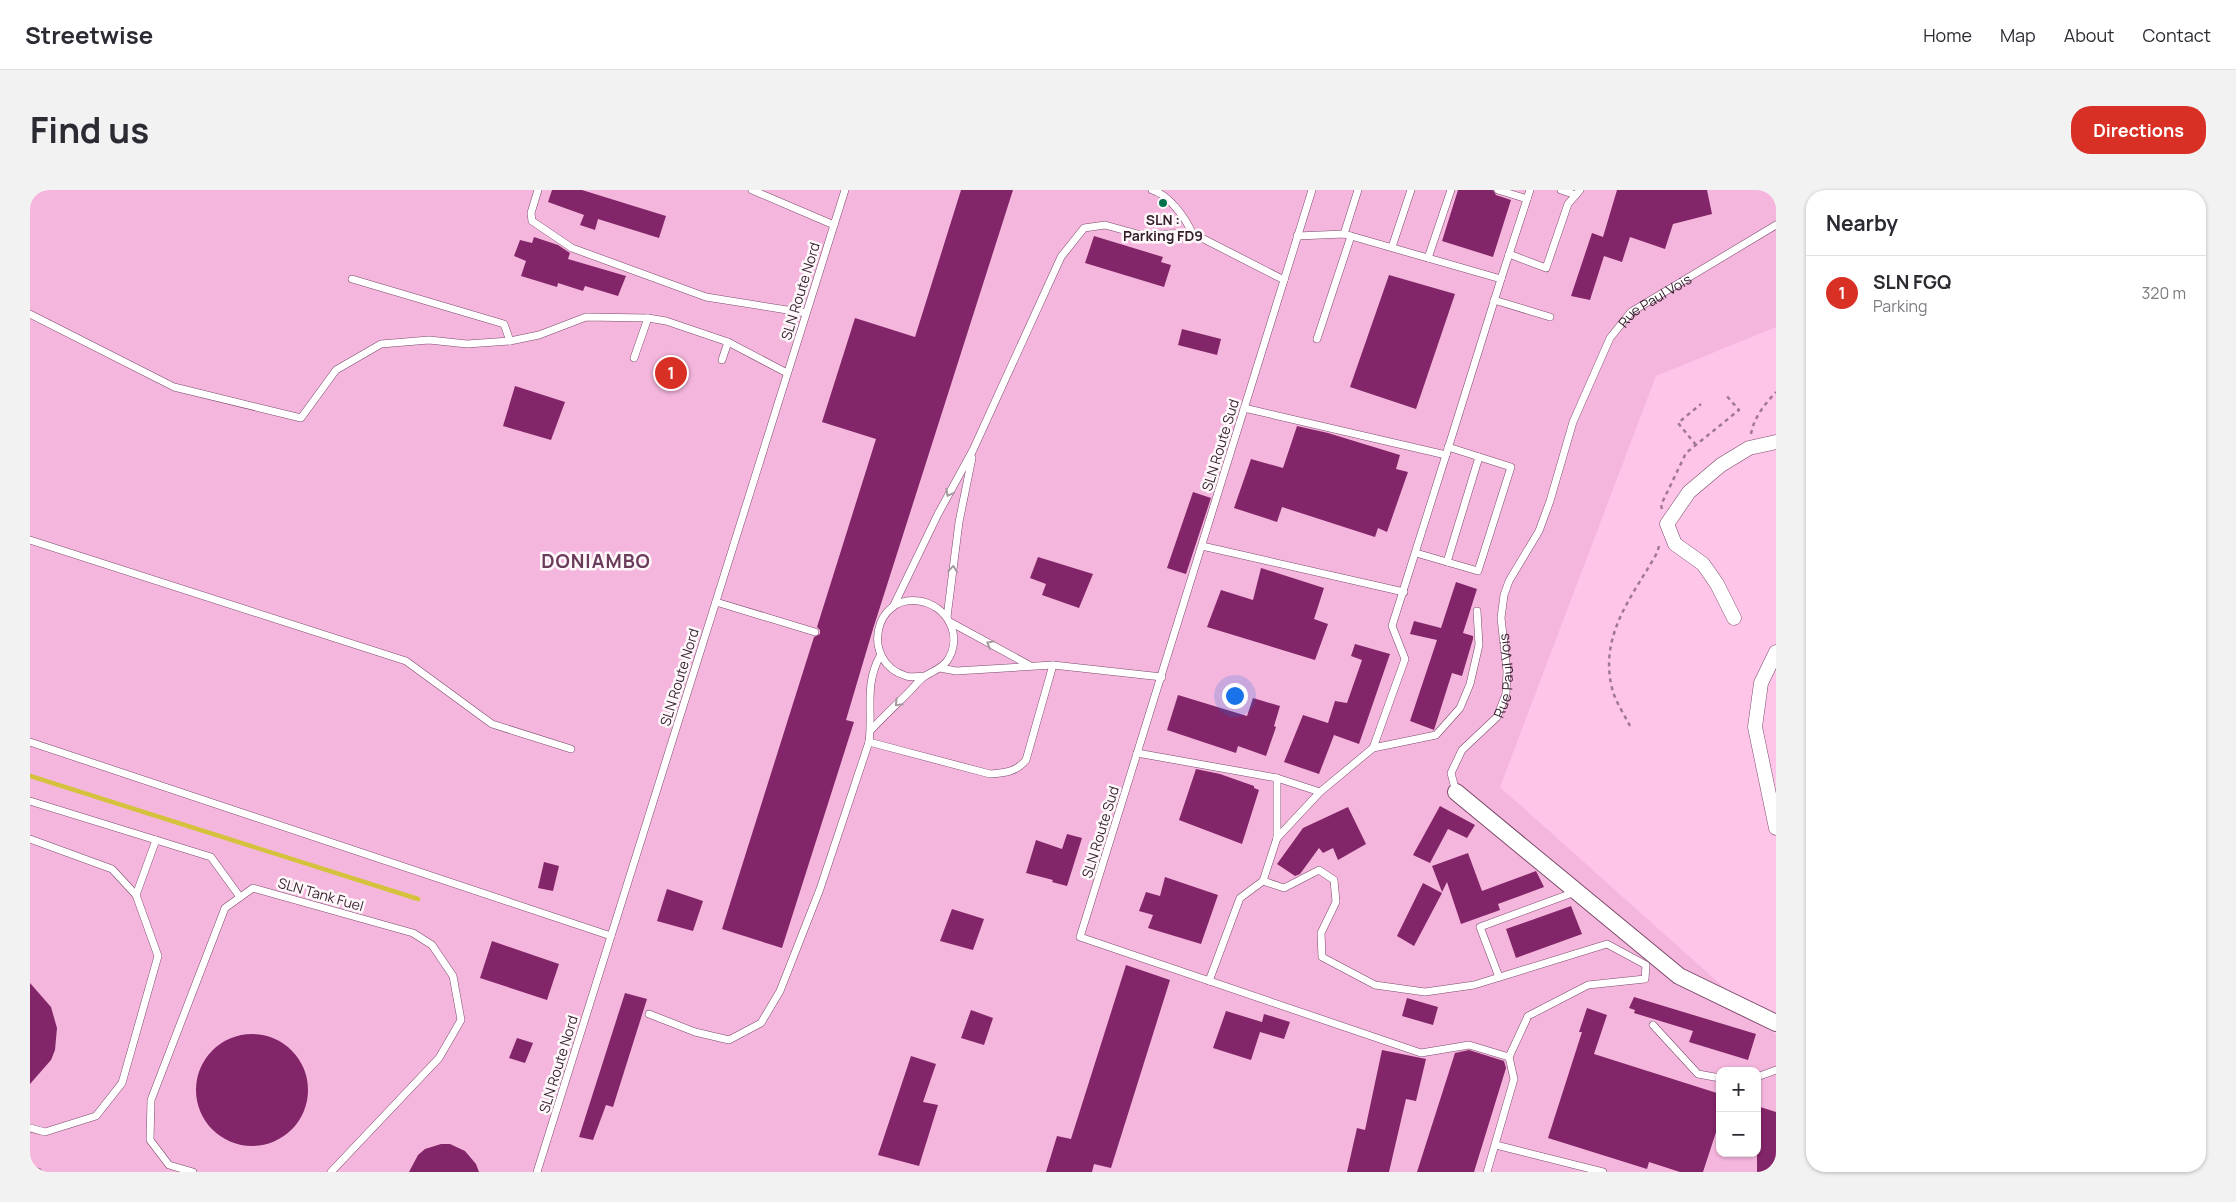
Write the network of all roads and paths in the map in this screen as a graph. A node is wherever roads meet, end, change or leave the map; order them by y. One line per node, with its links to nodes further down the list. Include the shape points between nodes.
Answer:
1 (538, 190): 26 (lane, via 531,213 532,221 572,248 706,297)
2 (752, 190): 14 (lane)
3 (845, 190): 14 (lane, SLN Route Nord)
4 (1152, 190): 16 (lane, via 1161,193 1187,222)
5 (1312, 190): 18 (lane, SLN Route Sud)
6 (1358, 190): 17 (lane)
7 (1411, 190): 19 (lane)
8 (1451, 190): 21 (lane)
9 (1498, 190): 13 (lane)
10 (1530, 190): 13 (lane)
11 (1561, 190): 12 (lane)
12 (1578, 193): 20 (lane, via 1568,204 1546,268)
13 (1527, 199): 20 (lane)
14 (834, 225): 26 (lane, SLN Route Nord)
15 (1776, 226): 77 (lane, Rue Paul Vois, via 1631,312 1610,338 1573,422 1539,531 1508,581 1501,618 1507,671 1506,694 1497,717 1462,750 1454,765 1451,773)
16 (1192, 233): 24 (lane); 44 (lane, via 1141,235 1105,225 1084,228 1061,257)
17 (1347, 235): 18 (lane); 19 (lane); 30 (lane)
18 (1297, 236): 24 (lane, SLN Route Sud)
19 (1392, 247): 21 (lane)
20 (1509, 254): 23 (lane)
21 (1428, 258): 23 (lane)
22 (352, 279): 31 (lane, via 504,324)
23 (1501, 279): 25 (lane)
24 (1284, 280): 39 (lane, SLN Route Sud)
25 (1494, 300): 28 (lane); 42 (lane)
26 (806, 313): 35 (lane, SLN Route Nord)
27 (30, 315): 31 (lane, via 174,387 301,418 336,370 381,344 429,340 467,344)
28 (1550, 317)
29 (648, 318): 31 (lane, via 586,317 539,335); 32 (lane); 33 (lane)
30 (1317, 338)
31 (510, 341)
32 (728, 342): 34 (lane); 35 (lane)
33 (634, 358)
34 (722, 360)
35 (788, 373): 53 (lane, SLN Route Nord)
36 (1776, 392): 43 (path, via 1752,426)
37 (1726, 394): 41 (path, via 1739,410)
38 (1701, 404): 41 (path, via 1678,423)
39 (1244, 408): 45 (lane); 49 (lane, SLN Route Sud)
40 (1776, 442): 43 (street)
41 (1696, 445): 47 (path, via 1686,453 1661,505)
42 (1448, 447): 45 (lane); 46 (lane)
43 (1749, 448): 47 (street, via 1689,492)
44 (973, 450): 54 (lane, one-way to 54); 57 (lane, one-way to 44, via 959,522)
45 (1446, 455): 50 (lane)
46 (1480, 456): 51 (lane); 51 (lane, via 1511,467 1478,571)
47 (1667, 524): 56 (street, via 1675,544 1703,564); 68 (path, via 1657,553 1613,629 1608,661 1612,690)
48 (30, 540): 73 (lane, via 406,661 492,724)
49 (1202, 546): 52 (lane); 67 (lane, SLN Route Sud)
50 (1416, 553): 51 (lane); 52 (lane)
51 (1447, 562)
52 (1404, 592): 72 (lane, via 1392,626 1404,659)
53 (716, 602): 58 (lane); 87 (lane, SLN Route Nord)
54 (893, 607): 57 (lane, via 916,600 928,602 939,608); 59 (lane, via 879,624)
55 (1477, 611): 72 (lane, via 1479,645 1470,684 1460,708 1436,735)
56 (1734, 618)
57 (949, 620): 64 (lane, one-way to 57); 65 (lane, via 954,642 947,661)
58 (815, 632)
59 (877, 645): 60 (lane); 62 (lane)
60 (869, 647)
61 (1776, 652): 79 (street, via 1761,683 1755,727)
62 (880, 656): 66 (lane, via 891,669 907,677); 69 (lane, via 868,700)
63 (1053, 665): 64 (lane); 67 (lane); 71 (lane, via 1026,760 1018,768 990,774)
64 (1029, 666): 65 (lane, via 956,671)
65 (940, 668): 66 (lane)
66 (924, 676): 69 (lane, one-way to 69)
67 (1162, 676): 74 (lane, SLN Route Sud)
68 (1630, 726)
69 (870, 730): 71 (lane)
70 (30, 742): 87 (lane)
71 (869, 742): 90 (lane, via 812,911 780,992 761,1023 729,1040 695,1032)
72 (1373, 748): 76 (lane)
73 (571, 749)
74 (1137, 753): 75 (lane); 89 (lane, SLN Route Sud, via 1080,937)
75 (1277, 778): 76 (lane); 80 (lane)
76 (1320, 792): 80 (lane)
77 (1456, 792): 84 (street, Rue Paul Vois)
78 (30, 801): 82 (lane)
79 (1776, 828)
80 (1277, 838): 83 (lane)
81 (30, 839): 85 (lane, via 112,869)
82 (156, 840): 85 (lane); 86 (lane, via 211,857)
83 (1263, 881): 88 (lane, via 1284,888 1319,870 1334,880 1336,902 1321,933 1322,957 1375,985 1425,992); 89 (lane, via 1240,898)
84 (1576, 892): 88 (lane, via 1480,927); 91 (street, Rue Paul Vois, via 1679,976)
85 (136, 895): 97 (lane, via 158,956 122,1083 96,1116 45,1132)
86 (240, 897): 101 (lane, SLN Tank Fuel, via 225,908 151,1100 150,1140 169,1165); 102 (lane, SLN Tank Fuel, via 253,888 413,933 432,944 453,976 461,1020 439,1058)
87 (611, 936): 103 (lane, SLN Route Nord)
88 (1499, 977): 93 (lane, via 1607,944 1646,965 1645,980 1588,985 1528,1016)
89 (1209, 981): 93 (lane, SLN Route Sud, via 1421,1053 1469,1044)
90 (649, 1014)
91 (1776, 1023)
92 (1653, 1025): 96 (lane, via 1698,1074)
93 (1509, 1058): 98 (lane, via 1514,1079)
94 (1776, 1070): 95 (lane)
95 (1761, 1076)
96 (1716, 1077)
97 (30, 1128)
98 (1496, 1145): 104 (lane); 105 (lane)
99 (30, 1170): 100 (lane)
100 (38, 1172)
101 (194, 1172)
102 (331, 1172)
103 (537, 1172)
104 (1487, 1172)
105 (1603, 1172)

